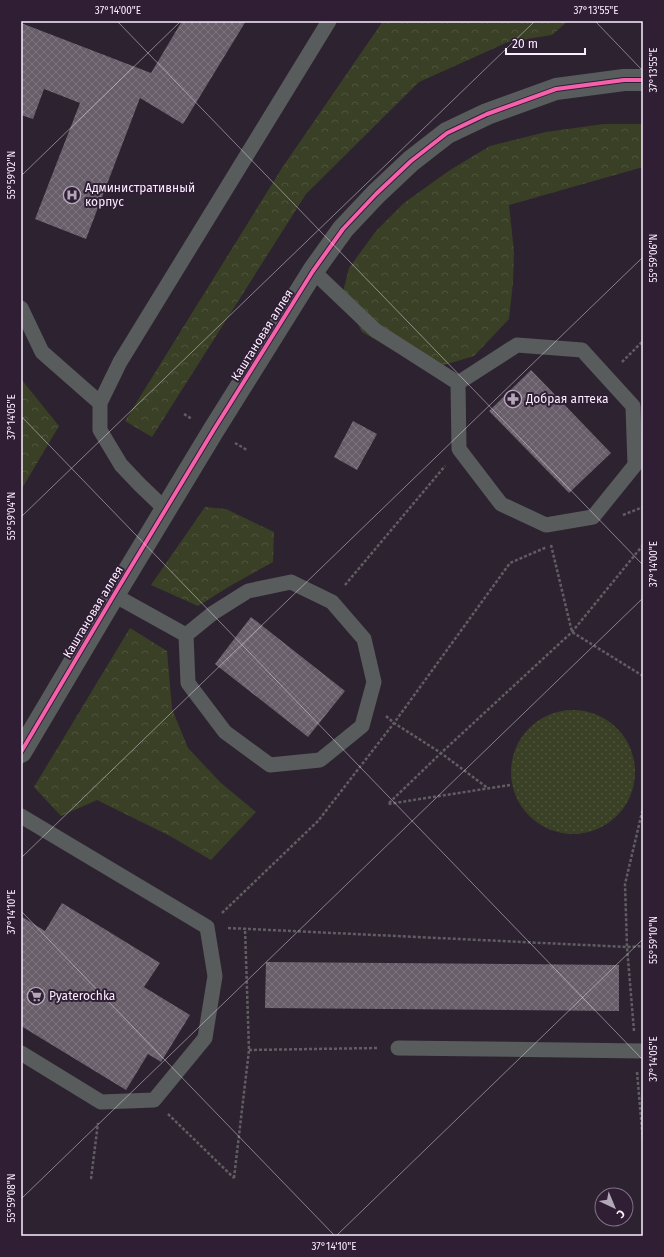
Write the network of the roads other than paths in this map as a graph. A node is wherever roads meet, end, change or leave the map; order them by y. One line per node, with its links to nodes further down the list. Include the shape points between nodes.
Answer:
1 (330, 21): 6 (lane, via 120,362)
2 (643, 80): 3 (street, Каштановая аллея, via 556,88 486,114 447,133 410,161 342,229)
3 (313, 271): 5 (lane, via 375,330); 7 (street, Каштановая аллея)
4 (21, 308): 6 (lane, via 42,352)
5 (458, 383): 5 (lane, via 459,449 500,504 546,525 593,517 635,465 633,406 582,350 517,345)
6 (100, 403): 7 (lane, via 100,430 121,465)
7 (166, 510): 8 (street, Каштановая аллея)
8 (114, 595): 9 (lane); 10 (street, Каштановая аллея)
9 (186, 635): 9 (lane, via 213,612 248,591 291,582 332,602 364,639 374,682 362,726 320,760 270,764 225,732 188,683)
10 (24, 742)
11 (21, 816): 14 (lane, via 207,927 215,976 205,1038 154,1100 101,1102)
12 (398, 1048): 13 (lane)
13 (639, 1051)
14 (21, 1053)

